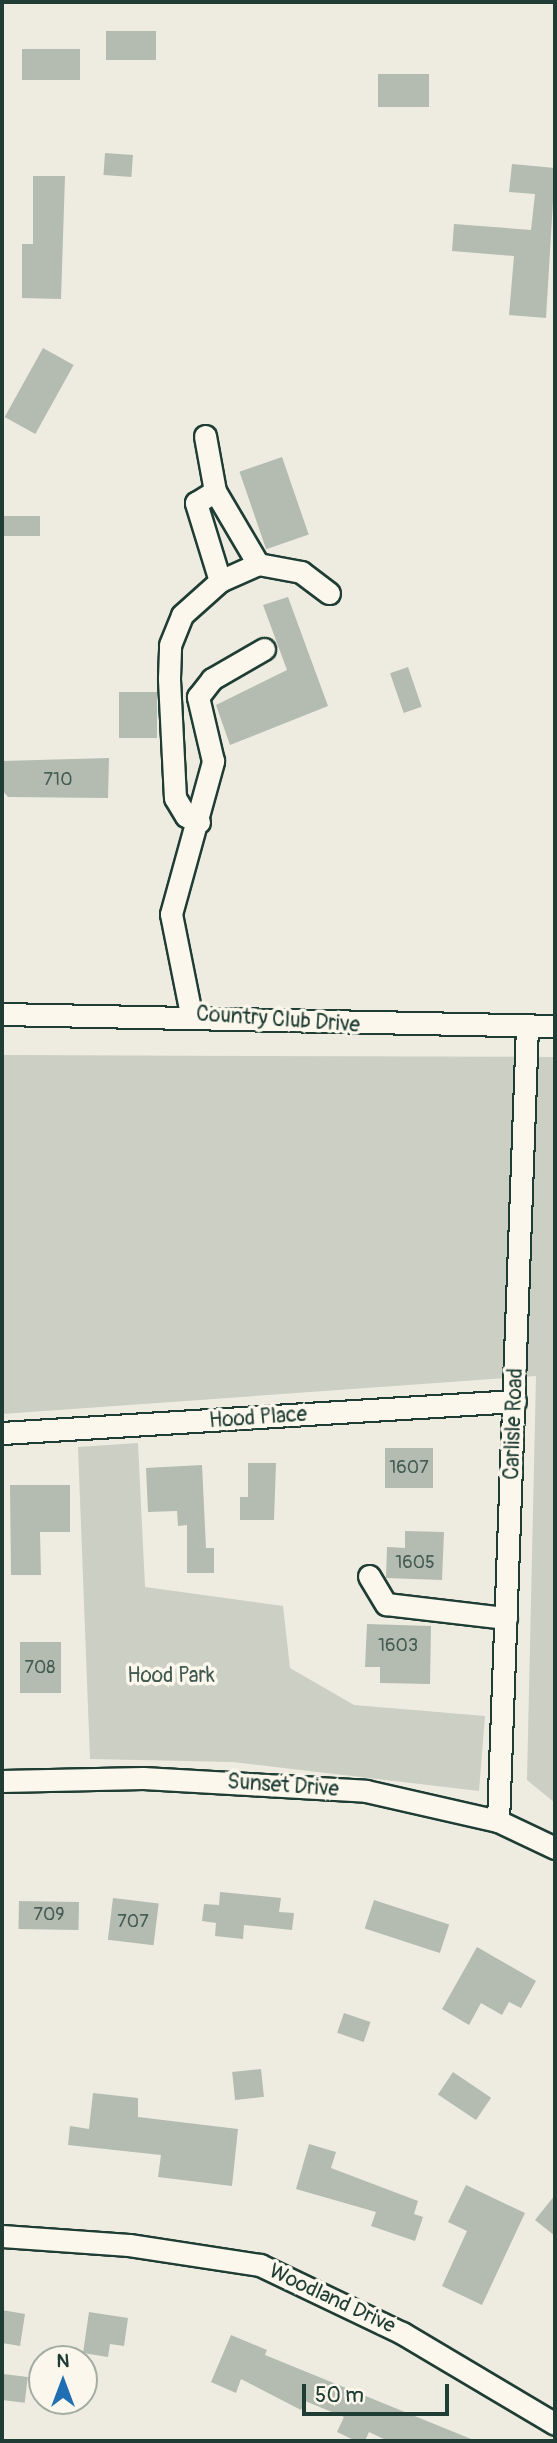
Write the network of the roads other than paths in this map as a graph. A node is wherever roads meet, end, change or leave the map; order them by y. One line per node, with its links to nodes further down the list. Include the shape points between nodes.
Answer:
1 (205, 436): 2 (street)
2 (215, 491): 3 (street); 4 (street, via 196,503)
3 (257, 564): 4 (street); 5 (street, via 301,572)
4 (220, 581): 7 (street, via 182,615 170,645 175,798 186,816)
5 (329, 593)
6 (264, 649): 7 (street, via 212,679 198,697 212,761)
7 (199, 822): 9 (street, via 171,914)
8 (2, 1014): 9 (street, Country Club Drive)
9 (191, 1014): 10 (street, Country Club Drive, via 327,1025)
10 (527, 1026): 11 (street, Country Club Drive); 12 (street, Carlisle Road)
11 (555, 1026)
12 (515, 1401): 13 (street, Hood Place); 15 (street, Carlisle Road)
13 (2, 1433)
14 (369, 1576): 15 (street, via 386,1604)
15 (506, 1618): 17 (street, Carlisle Road)
16 (2, 1781): 17 (street, Sunset Drive, via 143,1778 366,1791)
17 (498, 1822): 18 (street, Sunset Drive)
18 (555, 1848)
19 (2, 2236): 20 (street, Woodland Drive, via 129,2245 271,2269 402,2333)
20 (555, 2424)

